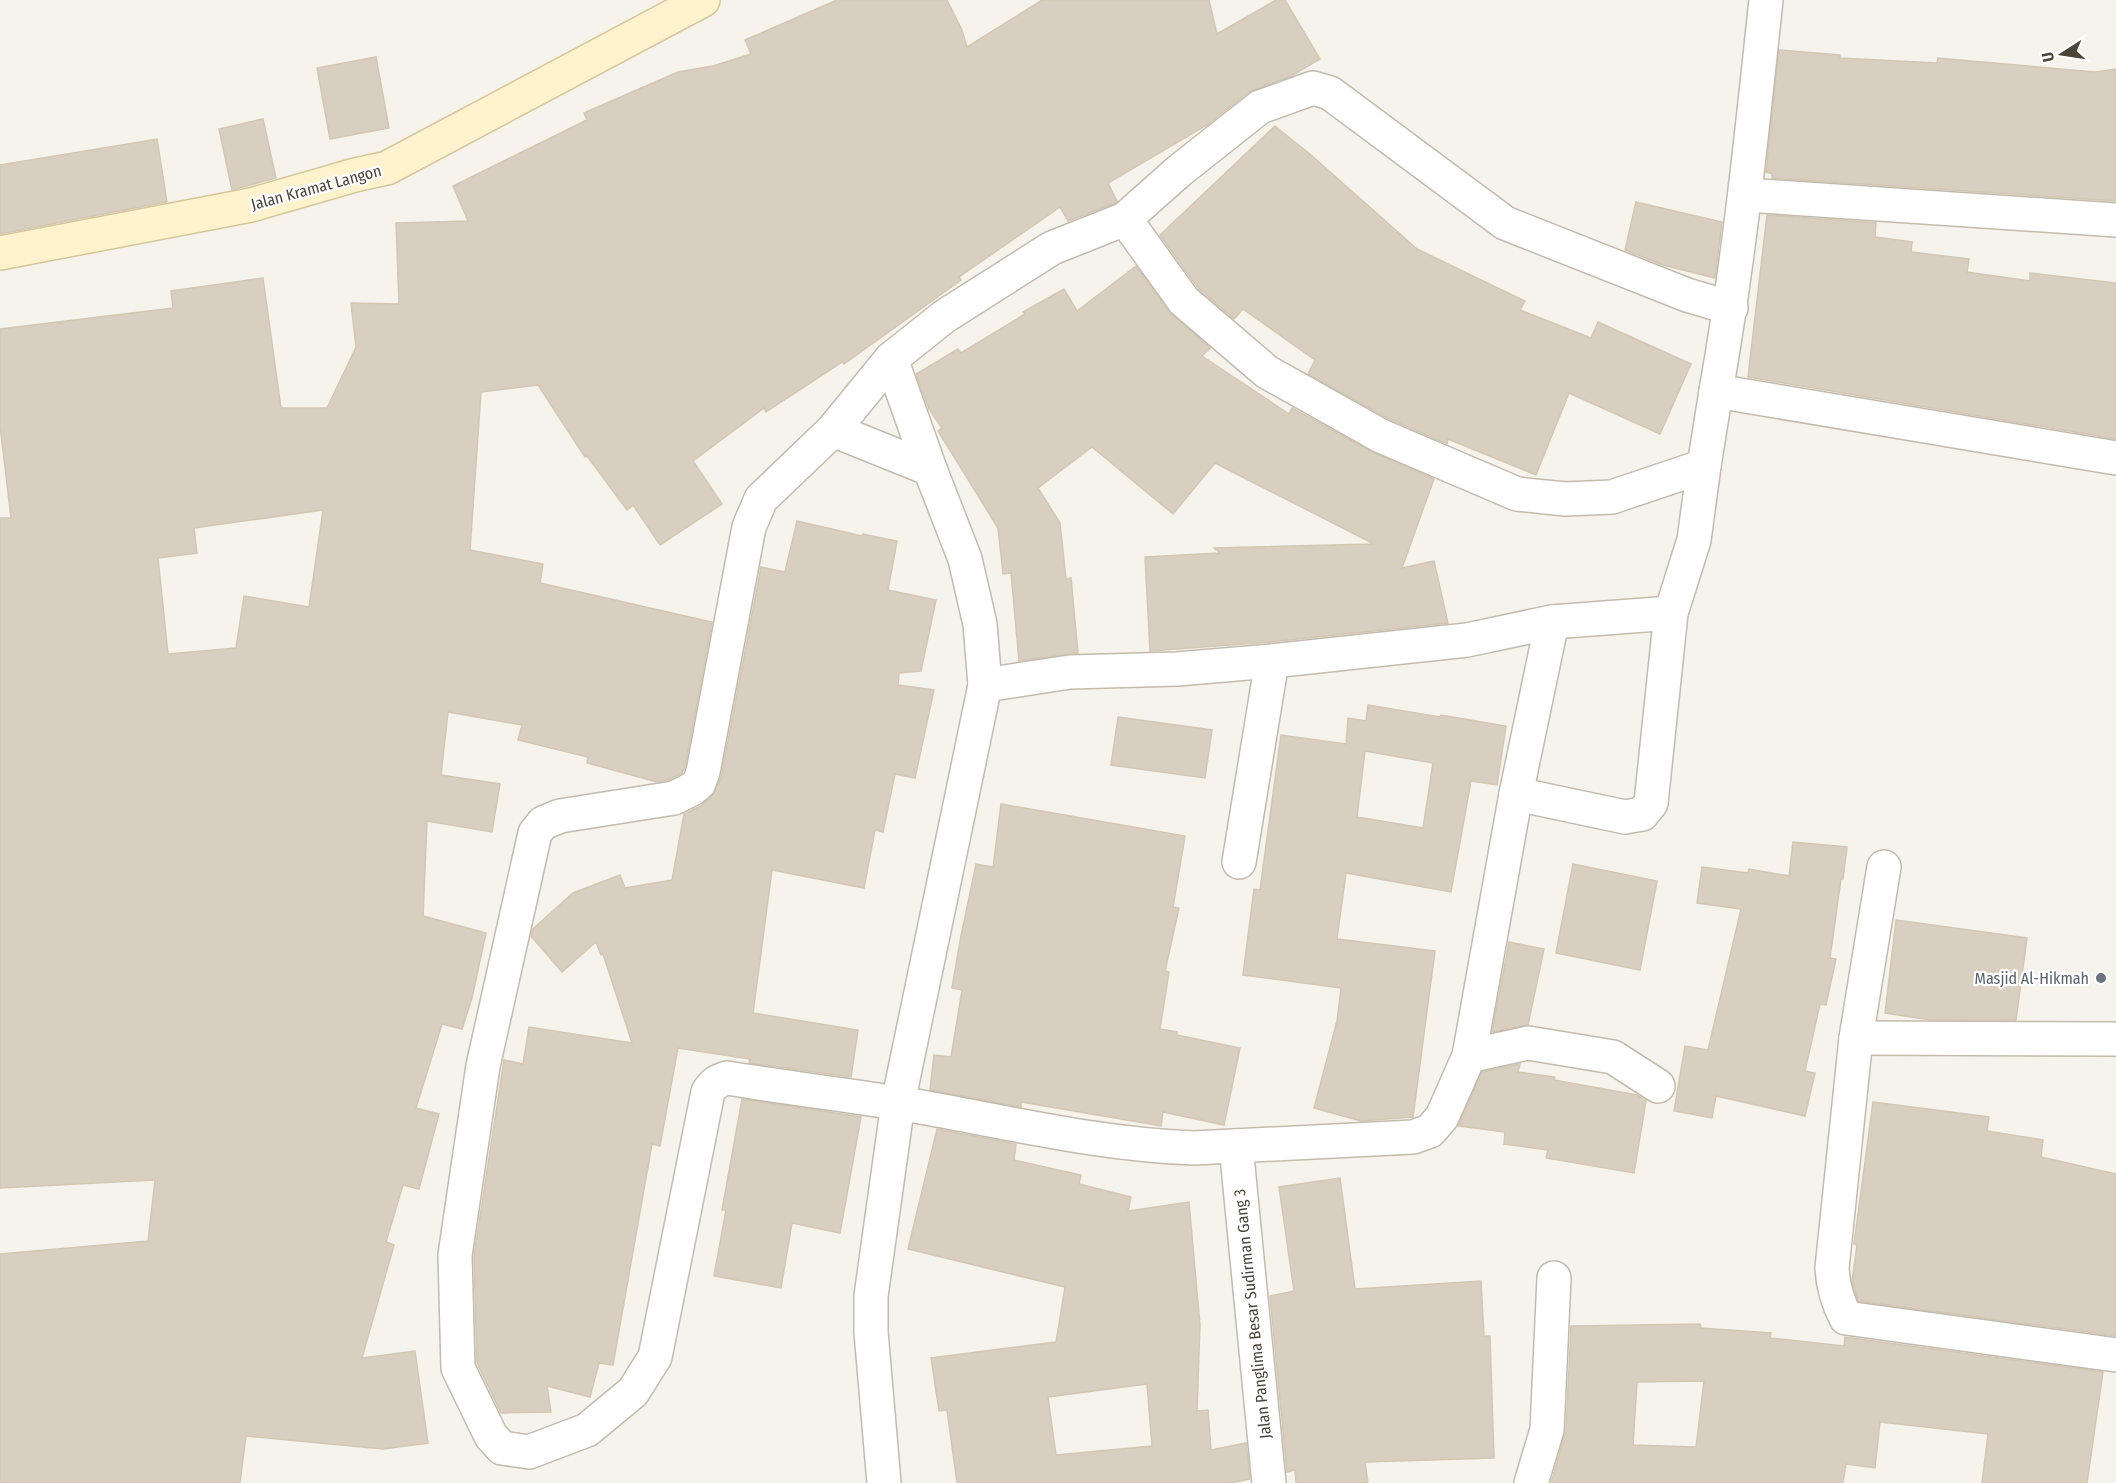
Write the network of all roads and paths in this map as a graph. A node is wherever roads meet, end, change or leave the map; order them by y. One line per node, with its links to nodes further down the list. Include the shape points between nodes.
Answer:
1 (703, 0): 6 (street, Jalan Kramat Langon, via 387,168 251,206)
2 (1766, 0): 3 (street)
3 (1746, 195): 5 (street); 7 (street)
4 (1125, 219): 7 (street, via 1260,107 1313,88 1330,93 1505,223 1687,295); 8 (street, via 1052,248 945,316); 12 (street, via 1184,301 1268,372 1381,435 1517,494 1565,499 1612,497)
5 (2116, 220)
6 (0, 254)
7 (1731, 308): 9 (street)
8 (891, 359): 10 (street); 13 (street)
9 (1716, 391): 11 (street); 12 (street)
10 (833, 430): 13 (street); 25 (street, via 761,499 749,527 699,783 674,798 560,816 543,823 535,833 483,1066 454,1255 458,1368 491,1436 502,1448 529,1452 587,1430 633,1392 655,1357 712,1084 727,1078)
11 (2116, 458)
12 (1704, 466): 14 (street, via 1694,540)
13 (930, 469): 17 (street, via 965,559 980,624)
14 (1671, 613): 15 (street); 18 (street, via 1651,803 1642,814 1625,817)
15 (1552, 622): 16 (street, via 1467,640); 18 (street)
16 (1272, 661): 17 (street, via 1070,672); 19 (street)
17 (985, 686): 25 (street)
18 (1516, 794): 23 (street)
19 (1239, 862)
20 (1884, 867): 21 (street)
21 (1856, 1038): 22 (street); 28 (street, via 1832,1268 1833,1287 1846,1318)
22 (2116, 1039)
23 (1469, 1056): 24 (street, via 1528,1043 1613,1057); 26 (street, via 1442,1117 1430,1131 1413,1137)
24 (1658, 1086)
25 (898, 1103): 26 (street, via 1108,1141 1158,1147); 29 (street, via 871,1296)
26 (1236, 1146): 30 (street, Jalan Panglima Besar Sudirman Gang 3)
27 (1554, 1278): 31 (street, via 1547,1430)
28 (2116, 1355)
29 (884, 1483)
30 (1269, 1483)
31 (1532, 1483)

